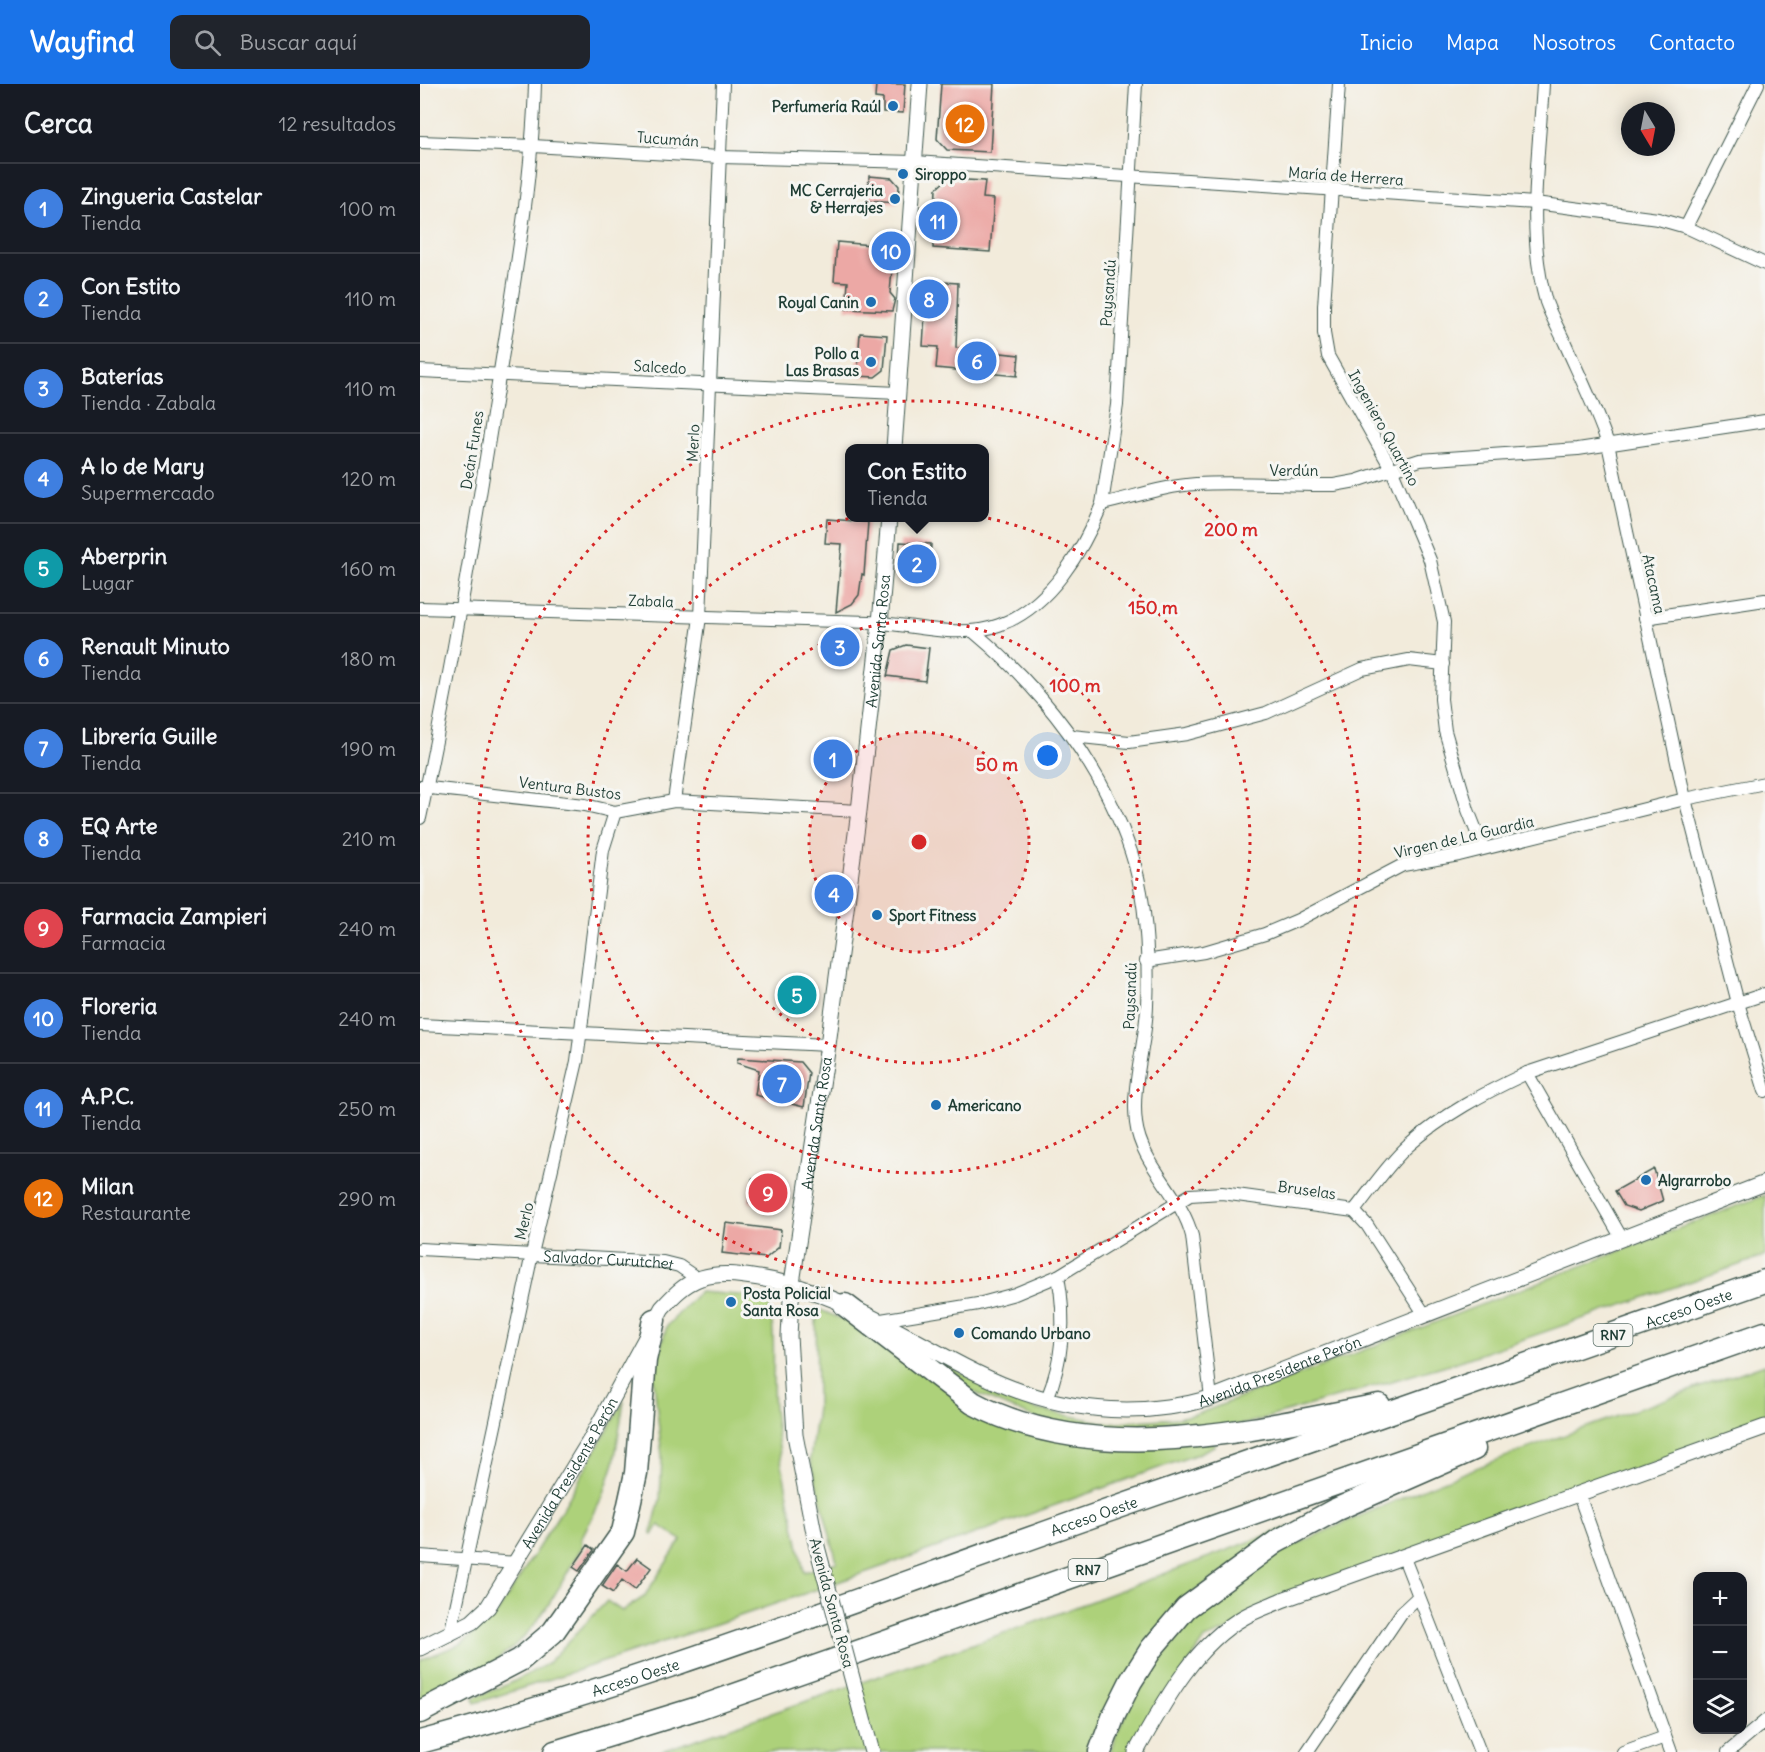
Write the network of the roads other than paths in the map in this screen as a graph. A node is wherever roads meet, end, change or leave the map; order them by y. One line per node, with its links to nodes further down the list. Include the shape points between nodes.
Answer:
1 (535, 84): 9 (street, Deán Funes)
2 (723, 84): 10 (street, Merlo)
3 (920, 84): 11 (street)
4 (1136, 84): 12 (street, Paysandú)
5 (1339, 84): 13 (street, Ingeniero Quartino)
6 (1543, 84): 14 (street, Atacama)
7 (1758, 84): 15 (street)
8 (420, 142): 9 (street, Tucumán)
9 (533, 146): 10 (street, Tucumán); 18 (street, Deán Funes)
10 (720, 157): 11 (street, Tucumán); 19 (street, Merlo)
11 (915, 162): 12 (street, María de Herrera); 20 (street)
12 (1131, 176): 13 (street, María de Herrera); 25 (street, Paysandú, via 1117,405)
13 (1333, 190): 14 (street, María de Herrera); 24 (street, Ingeniero Quartino, via 1324,306 1328,356)
14 (1535, 203): 15 (street, María de Herrera, via 1639,216); 23 (street, Atacama, via 1536,250 1547,304)
15 (1686, 227): 16 (street, María de Herrera)
16 (1765, 264)
17 (420, 371): 18 (street, Salcedo)
18 (499, 375): 19 (street, Salcedo); 29 (street, Deán Funes)
19 (711, 385): 20 (street, Salcedo); 30 (street, Merlo)
20 (898, 393): 22 (street)
21 (1765, 421): 23 (street, Verdún)
22 (894, 444)
23 (1608, 444): 24 (street, Verdún, via 1543,453 1420,460); 31 (street, Atacama)
24 (1392, 468): 25 (street, Verdún, via 1334,485 1198,484 1157,489); 34 (street, Ingeniero Quartino, via 1433,571 1444,622)
25 (1102, 504): 33 (street, via 1088,537 1034,604 1012,620)
26 (889, 522): 32 (street, Avenida Santa Rosa)
27 (1765, 600): 31 (street)
28 (420, 608): 29 (street, Zabala)
29 (462, 609): 30 (street, Zabala); 37 (street, Deán Funes)
30 (700, 617): 32 (street, Zabala); 39 (street, Merlo)
31 (1646, 618): 38 (street, Atacama)
32 (880, 623): 33 (street); 40 (street, Avenida Santa Rosa)
33 (975, 633): 35 (street, Paysandú, via 1006,658)
34 (1443, 664): 35 (street, via 1409,660 1362,669 1266,713 1187,734 1129,742); 43 (street, Ingeniero Quartino, via 1441,699 1445,731 1468,810)
35 (1072, 736): 44 (street, Paysandú, via 1131,852 1140,886)
36 (1765, 783): 38 (street, Virgen de La Guardia)
37 (423, 787): 41 (street, Ventura Bustos, via 585,805); 42 (street, Deán Funes)
38 (1685, 799): 43 (street, Virgen de La Guardia); 46 (street, Atacama)
39 (674, 801): 40 (street, Ventura Bustos); 41 (street, Ventura Bustos)
40 (859, 811): 49 (street, Avenida Santa Rosa)
41 (615, 812): 48 (street, Merlo, via 603,850)
42 (420, 818)
43 (1484, 848): 44 (street, Virgen de La Guardia, via 1402,865 1265,934 1204,952)
44 (1146, 961): 53 (street, Paysandú, via 1147,1007 1134,1108 1136,1127)
45 (1765, 994): 46 (street, Bruselas)
46 (1738, 1003): 50 (street, Bruselas); 51 (street, Atacama)
47 (420, 1025): 48 (street)
48 (582, 1034): 49 (street); 57 (street, Merlo)
49 (828, 1045): 61 (street, Avenida Santa Rosa)
50 (1527, 1073): 54 (street, Bruselas, via 1489,1091 1428,1129 1399,1155); 55 (street)
51 (1765, 1091)
52 (1765, 1183): 55 (street, Avenida Presidente Perón)
53 (1177, 1200): 54 (street, Bruselas, via 1222,1193); 58 (street, Bruselas); 69 (street, Paysandú, via 1188,1217 1192,1236)
54 (1354, 1211): 63 (street)
55 (1621, 1237): 63 (street, Avenida Presidente Perón)
56 (420, 1249): 57 (street, Salvador Curutchet)
57 (532, 1254): 59 (street, Salvador Curutchet, via 663,1262 679,1266); 75 (street, Merlo)
58 (1058, 1276): 65 (street, Bruselas, via 978,1304); 70 (street, via 1064,1312 1056,1376)
59 (698, 1279): 61 (street, via 716,1274); 64 (street, Avenida Presidente Perón, via 677,1291)
60 (1765, 1281): 68 (highway, Acceso Oeste / RN7)
61 (792, 1283): 62 (street, Avenida Presidente Perón); 85 (street, Avenida Santa Rosa, bridge, via 789,1336 795,1435 816,1543)
62 (845, 1305): 65 (street, Avenida Presidente Perón); 68 (highway, via 973,1403 1013,1420 1075,1435 1196,1435 1272,1426)
63 (1425, 1315): 69 (street, Avenida Presidente Perón)
64 (654, 1320): 76 (street, Avenida Presidente Perón, via 589,1442); 80 (highway, via 645,1360 636,1473 623,1532 553,1632 520,1660)
65 (881, 1320): 70 (street, Avenida Presidente Perón, via 1010,1388)
66 (1765, 1333): 67 (highway, RN7)
67 (1620, 1384): 84 (highway, RN7, via 698,1708); 86 (highway, via 1335,1510 1276,1542 1186,1608 1152,1648 1114,1716)
68 (1460, 1389): 83 (highway, Acceso Oeste / RN7, via 762,1635 510,1718)
69 (1211, 1398): 70 (street, Avenida Presidente Perón, via 1180,1407 1128,1411)
70 (1047, 1399)
71 (1765, 1427): 72 (street)
72 (1579, 1495): 74 (street); 82 (street)
73 (420, 1556): 75 (street)
74 (1404, 1558): 77 (street); 87 (street, via 1282,1600 1226,1629 1193,1662)
75 (466, 1560): 76 (street); 78 (street, Merlo)
76 (517, 1563): 78 (street, Avenida Presidente Perón, via 488,1607)
77 (1418, 1597): 88 (street, via 1402,1612); 89 (street)
78 (450, 1635): 79 (street, Avenida Presidente Perón)
79 (420, 1648)
80 (420, 1712)
81 (1765, 1721): 92 (street)
82 (1665, 1737): 90 (street); 91 (street)
83 (420, 1742)
84 (555, 1752)
85 (872, 1752)
86 (1100, 1752)
87 (1136, 1752)
88 (1307, 1752)
89 (1480, 1752)
90 (1623, 1752)
91 (1671, 1752)
92 (1728, 1752)

